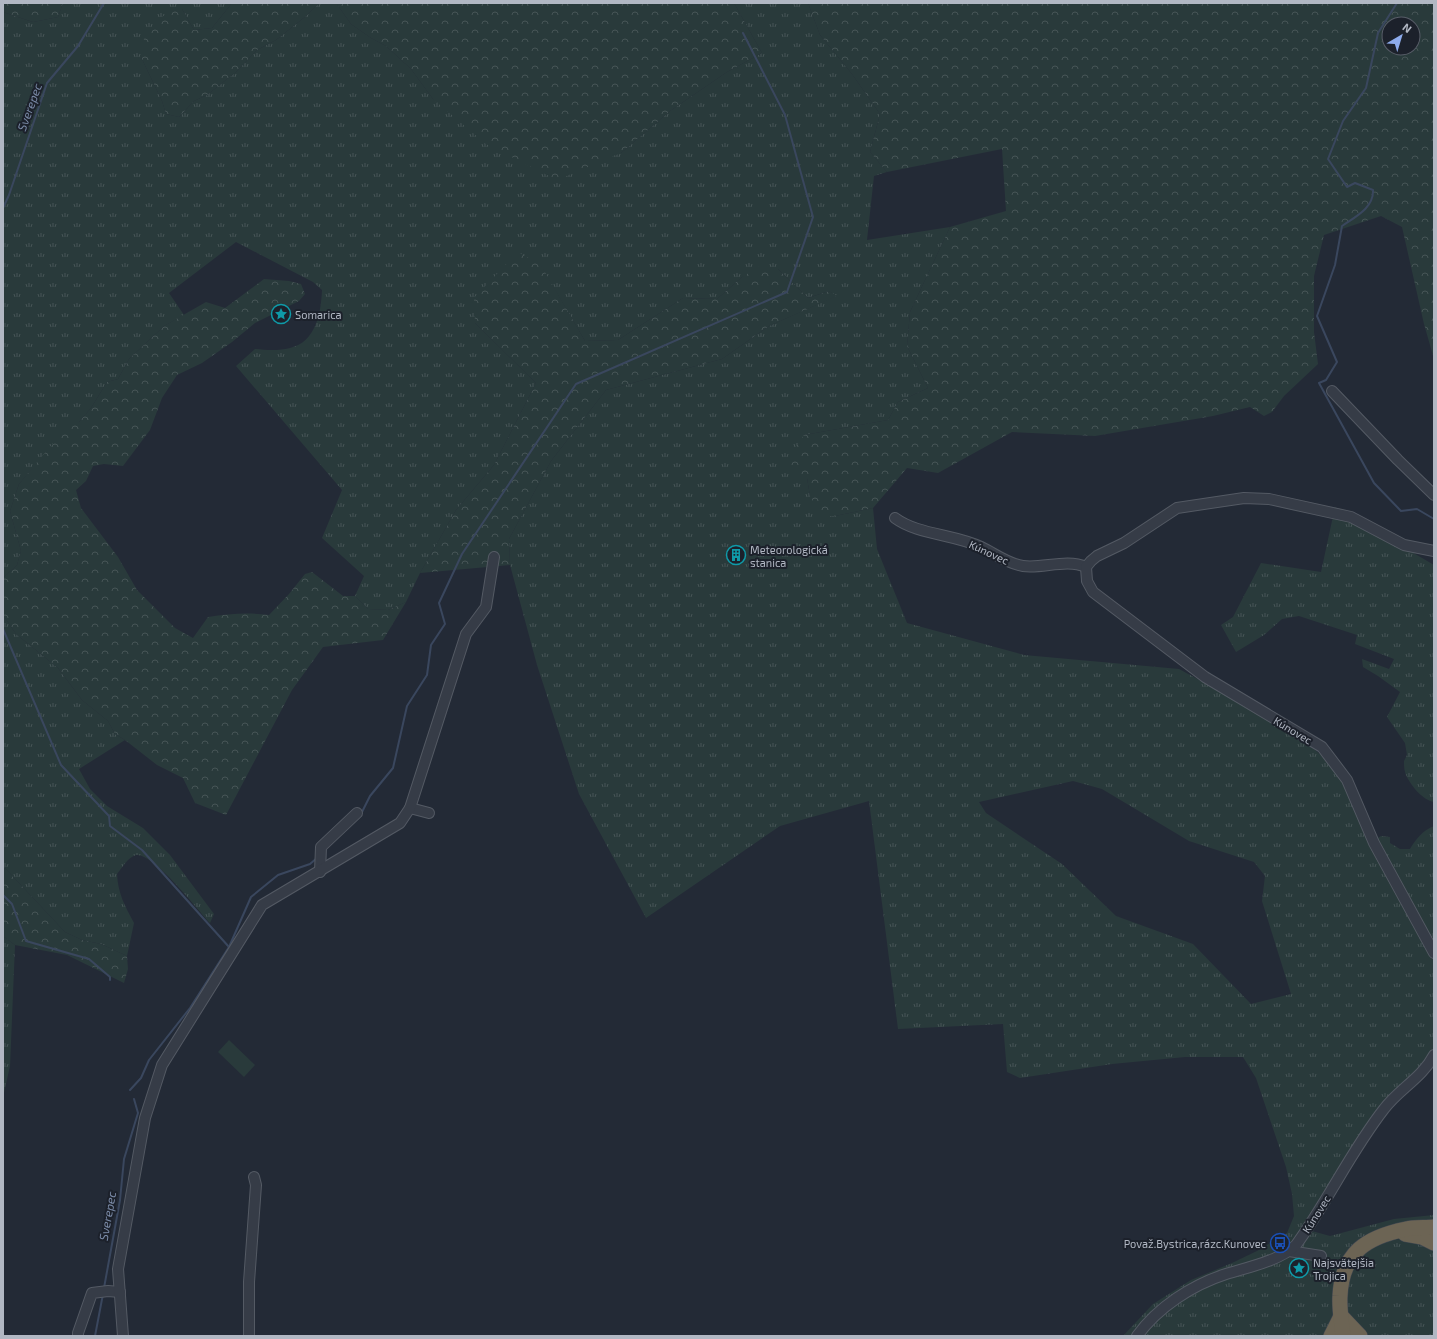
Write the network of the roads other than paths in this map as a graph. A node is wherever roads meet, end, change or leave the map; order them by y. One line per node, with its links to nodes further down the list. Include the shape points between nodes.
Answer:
1 (1332, 391): 2 (street)
2 (1434, 495)
3 (895, 518): 6 (street, Kúnovec, via 912,527 980,546 1023,566 1075,563)
4 (1434, 551): 6 (street, via 1404,545 1351,517 1269,499 1244,498 1177,508 1124,543 1097,556)
5 (494, 557): 7 (street, via 486,607 466,634)
6 (1086, 567): 11 (street, Kúnovec, via 1087,581 1093,592 1107,603 1205,677 1322,747 1347,780 1374,843)
7 (410, 808): 9 (street); 10 (street, via 400,823)
8 (357, 813): 10 (street, via 322,847)
9 (430, 813)
10 (320, 872): 19 (street, via 262,905 162,1065 145,1118 118,1269)
11 (1434, 953)
12 (1434, 1056): 17 (street, Kúnovec, via 1421,1074 1385,1108 1303,1235)
13 (254, 1177): 23 (street, via 256,1185)
14 (1434, 1227): 15 (highway, via 1406,1228)
15 (1398, 1232): 16 (highway, via 1422,1237); 20 (highway, via 1375,1238 1364,1244 1352,1257 1341,1282)
16 (1434, 1243)
17 (1289, 1252): 18 (street); 24 (street, Kúnovec, via 1198,1286 1171,1303)
18 (1321, 1256)
19 (120, 1292): 21 (street, via 92,1293); 22 (street)
20 (1341, 1316): 25 (highway); 26 (highway); 27 (highway)
21 (78, 1336)
22 (123, 1336)
23 (249, 1336)
24 (1137, 1336)
25 (1331, 1336)
26 (1343, 1336)
27 (1360, 1336)

